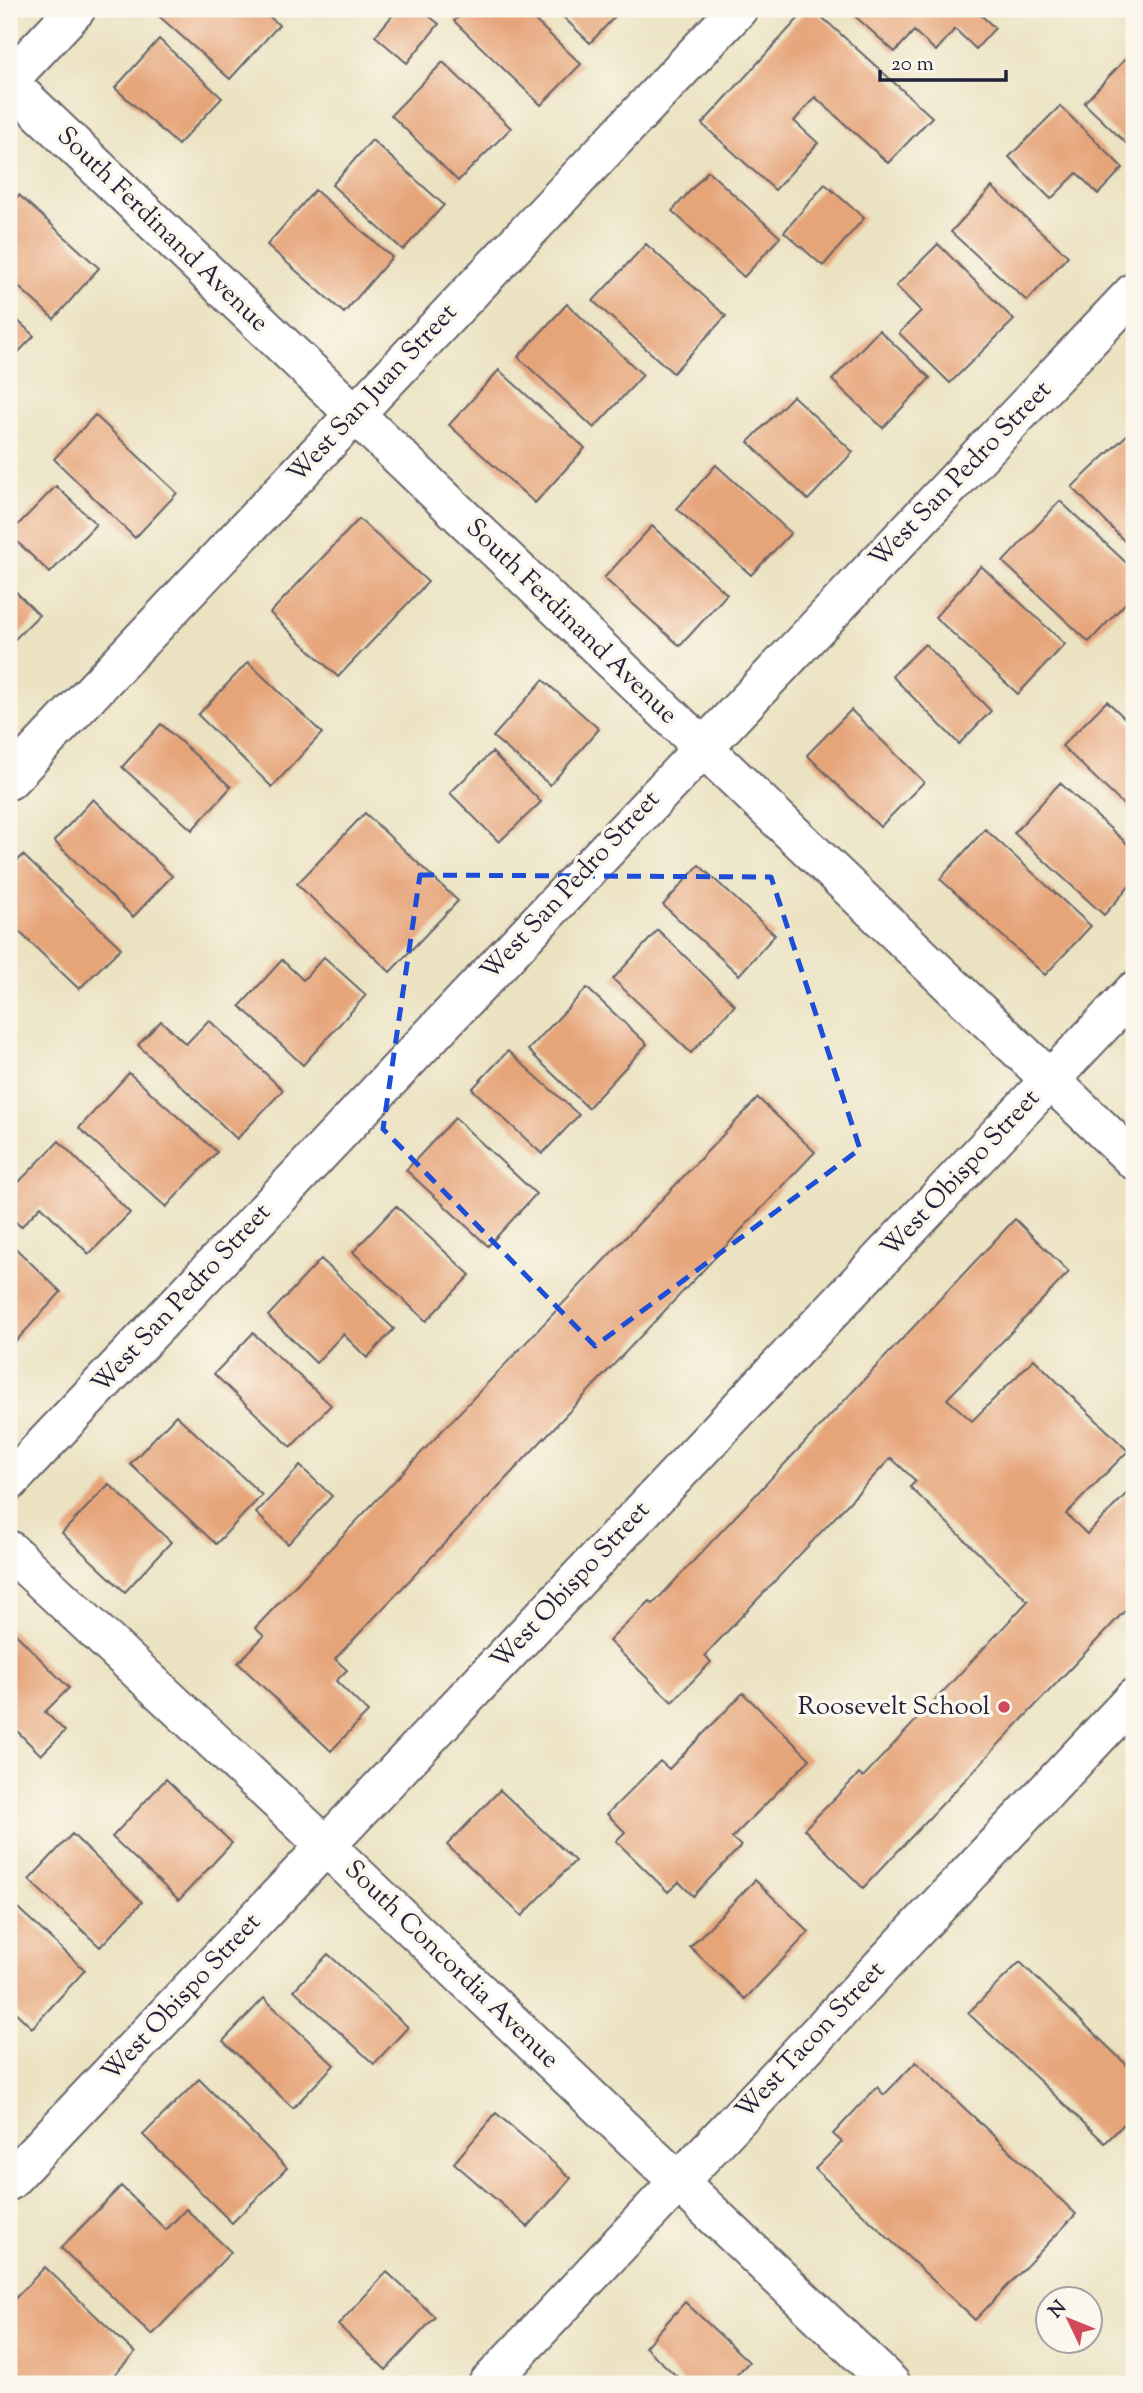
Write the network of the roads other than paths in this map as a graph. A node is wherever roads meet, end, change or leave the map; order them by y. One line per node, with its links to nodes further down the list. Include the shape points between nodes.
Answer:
1 (76, 9): 3 (street)
2 (738, 9): 5 (street, West San Juan Street)
3 (9, 81): 5 (street, South Ferdinand Avenue)
4 (1134, 292): 6 (street, West San Pedro Street)
5 (354, 414): 6 (street, South Ferdinand Avenue); 7 (street, West San Juan Street)
6 (702, 747): 9 (street, South Ferdinand Avenue); 11 (street, West San Pedro Street)
7 (9, 780)
8 (1134, 991): 9 (street, West Obispo Street)
9 (1051, 1080): 10 (street, South Ferdinand Avenue); 14 (street, West Obispo Street)
10 (1134, 1160)
11 (9, 1482)
12 (9, 1550): 14 (street, South Concordia Avenue)
13 (1134, 1698): 16 (street, West Tacon Street)
14 (326, 1846): 15 (street, West Obispo Street); 16 (street, South Concordia Avenue)
15 (9, 2181)
16 (679, 2182): 17 (street, West Tacon Street); 18 (street, South Concordia Avenue)
17 (488, 2384)
18 (891, 2384)

